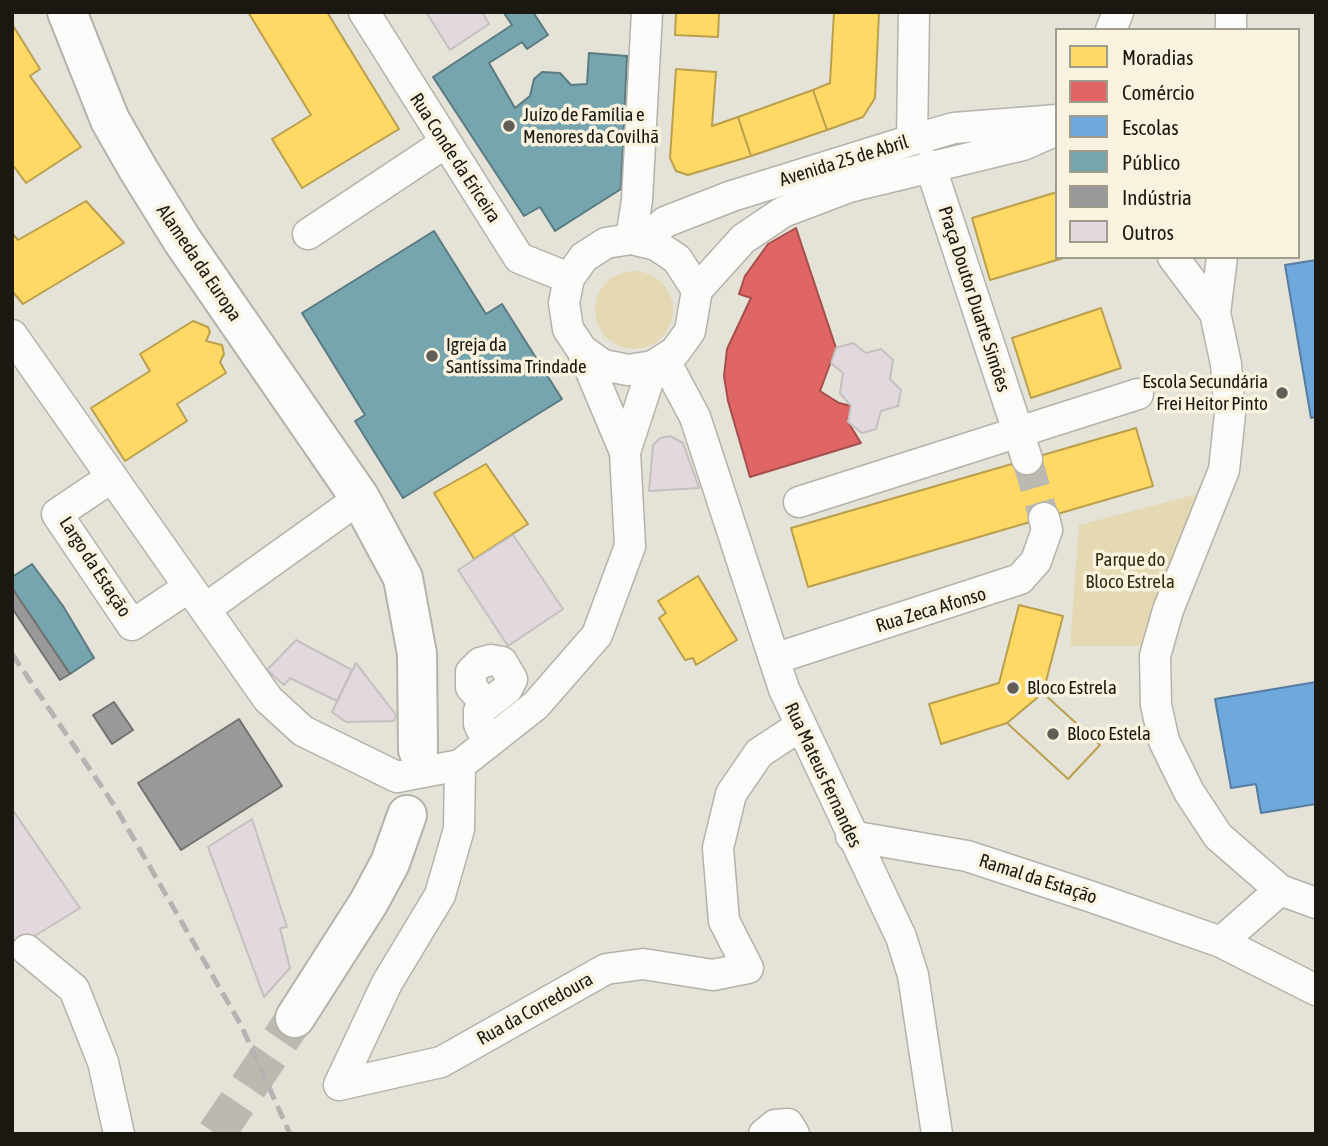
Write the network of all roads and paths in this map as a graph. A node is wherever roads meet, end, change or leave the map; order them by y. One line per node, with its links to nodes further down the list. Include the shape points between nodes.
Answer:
1 (67, 12): 26 (main road, Alameda da Europa, via 110,120 138,169)
2 (365, 12): 8 (street, Rua Conde da Ericeira)
3 (647, 12): 11 (street)
4 (914, 12): 7 (street)
5 (1055, 120): 7 (street, Avenida 25 de Abril, via 954,128)
6 (1055, 131): 9 (street, Avenida 25 de Abril, via 1023,145)
7 (912, 140): 11 (street, Avenida 25 de Abril, via 732,196 665,222)
8 (445, 142): 10 (street); 14 (street, Rua Conde da Ericeira, via 519,258)
9 (930, 165): 15 (street, Avenida 25 de Abril, via 849,187 783,212 743,239); 23 (street, Praça Doutor Duarte Simões)
10 (308, 234)
11 (637, 240): 14 (street, via 606,243 584,257); 15 (street, via 656,244 677,259)
12 (1174, 259): 16 (street)
13 (1222, 259): 16 (street)
14 (569, 278): 19 (street, via 564,303 568,329)
15 (697, 290): 17 (street)
16 (1215, 313): 38 (street, via 1230,414 1224,470 1158,644 1156,705 1164,741 1218,836)
17 (690, 331): 20 (street, via 675,352); 22 (street, Rua Mateus Fernandes)
18 (12, 335): 25 (street)
19 (582, 350): 20 (street, via 615,368); 24 (street)
20 (659, 363): 22 (street, Rua Mateus Fernandes); 24 (street)
21 (1138, 394): 23 (street)
22 (695, 417): 30 (street, Rua Mateus Fernandes)
23 (1023, 446): 27 (street)
24 (625, 452): 33 (street, via 630,546 597,635 536,705)
25 (112, 477): 29 (street); 29 (street, Largo da Estação, via 57,514 132,625)
26 (360, 498): 29 (street); 34 (main road, Alameda da Europa, via 403,578 417,654)
27 (799, 502)
28 (1044, 518): 30 (street, Rua Zeca Afonso, via 1048,530 1036,561 1020,579)
29 (197, 598): 35 (street, via 252,680 303,731 397,777)
30 (774, 659): 32 (street, Rua Mateus Fernandes)
31 (478, 695): 33 (street, via 471,687 471,672 480,663 502,662 512,679 507,690 479,711 479,724)
32 (800, 726): 35 (street, Rua da Corredoura, via 758,753 731,794 718,848 724,921 748,968 713,975 643,964 606,969 441,1062 340,1085 387,983 440,895 459,829); 37 (street, Rua Mateus Fernandes)
33 (488, 743): 35 (street)
34 (418, 750)
35 (460, 765)
36 (407, 815): 43 (main road, via 390,863 369,902)
37 (851, 835): 40 (street, Ramal da Estação, via 967,856); 47 (street, Rua Mateus Fernandes, via 901,937 913,975)
38 (1280, 890): 39 (street); 40 (street)
39 (1316, 903)
40 (1221, 942): 42 (street, Ramal da Estação)
41 (27, 950): 44 (street, via 74,989 103,1062)
42 (1316, 990)
43 (295, 1018)
44 (119, 1134)
45 (764, 1134): 46 (street, via 775,1125 788,1124)
46 (794, 1134)
47 (937, 1134)

